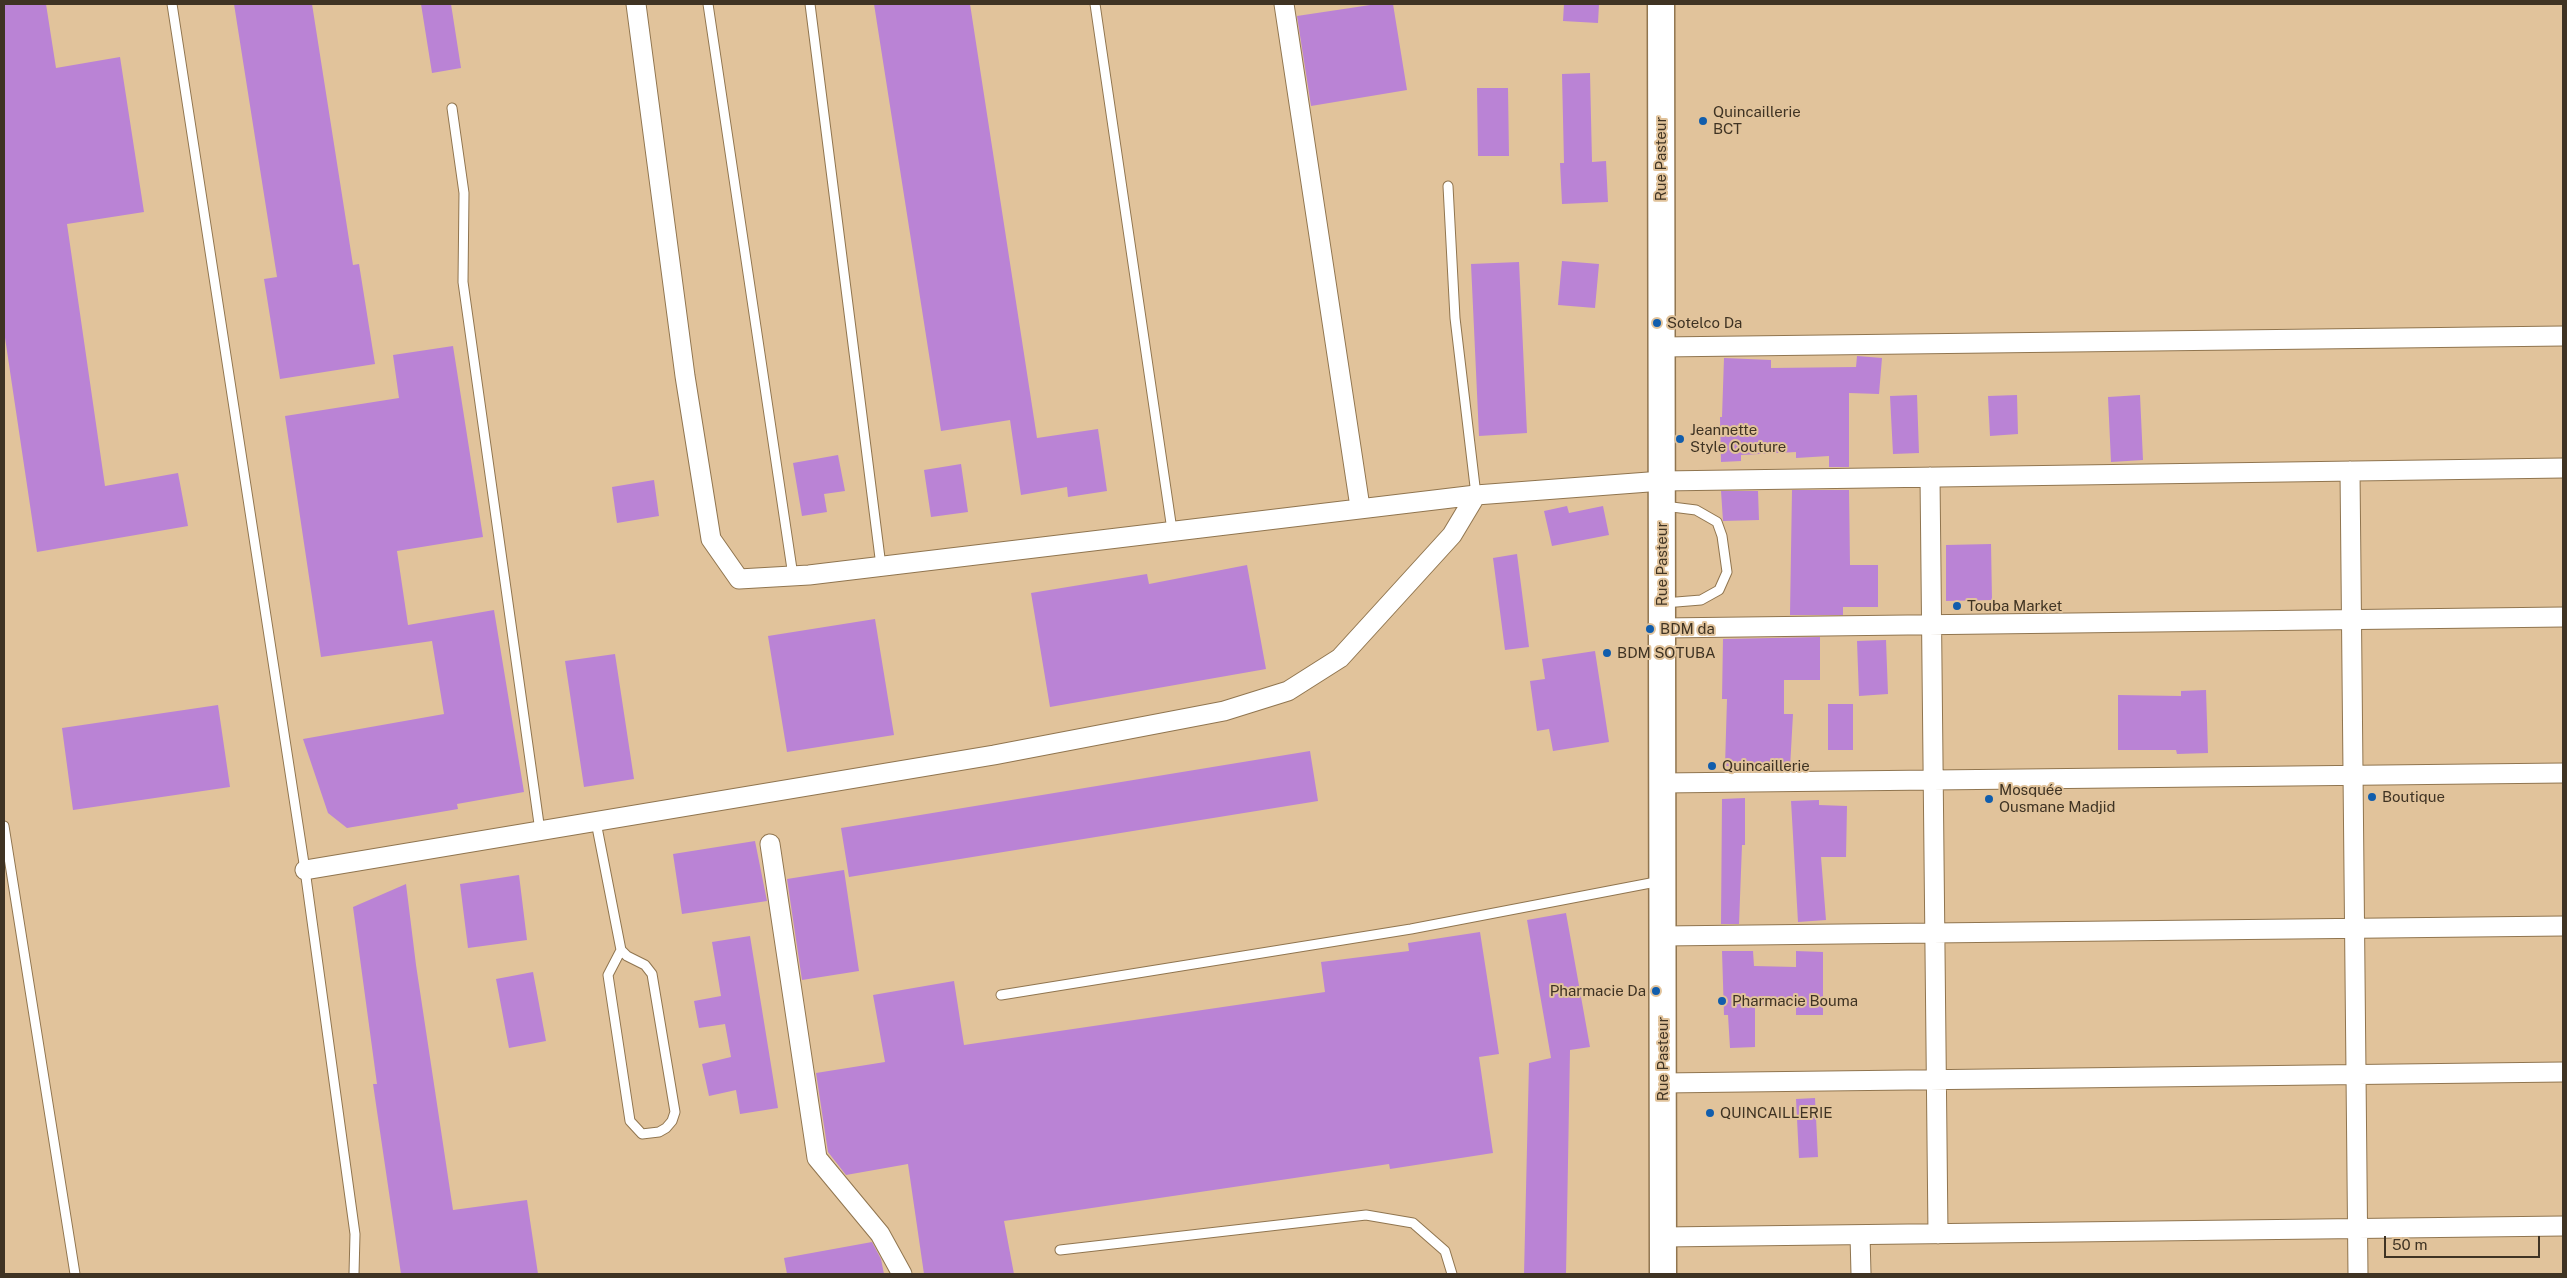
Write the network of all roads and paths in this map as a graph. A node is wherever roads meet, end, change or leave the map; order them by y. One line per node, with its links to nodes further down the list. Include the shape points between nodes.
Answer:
1 (172, 4): 33 (lane)
2 (636, 4): 20 (street, via 685,376 711,539 739,579)
3 (708, 4): 20 (lane)
4 (810, 4): 19 (lane)
5 (1096, 4): 18 (lane)
6 (1284, 4): 17 (street)
7 (1661, 4): 11 (main road, Rue Pasteur)
8 (452, 108): 31 (lane, via 464,193 463,282)
9 (1448, 186): 16 (lane, via 1455,318)
10 (2563, 336): 11 (street)
11 (1661, 347): 15 (main road, Rue Pasteur)
12 (2563, 468): 13 (street)
13 (2350, 471): 14 (street); 23 (street)
14 (1930, 477): 15 (street); 24 (street)
15 (1662, 493): 16 (street); 21 (main road, Rue Pasteur); 21 (lane, via 1717,522 1727,572 1720,590)
16 (1476, 495): 17 (street); 29 (street, via 1452,535 1340,658 1288,691 1224,711 994,755)
17 (1360, 507): 18 (street)
18 (1172, 530): 19 (street)
19 (880, 566): 20 (street)
20 (794, 576)
21 (1662, 616): 24 (street); 28 (main road, Rue Pasteur)
22 (2563, 617): 23 (street)
23 (2352, 620): 24 (street); 26 (street)
24 (1931, 625): 27 (street)
25 (2563, 773): 26 (street)
26 (2353, 775): 27 (street); 36 (street)
27 (1933, 780): 28 (street); 37 (street)
28 (1662, 783): 34 (main road, Rue Pasteur)
29 (596, 822): 31 (street); 39 (lane)
30 (4, 826): 51 (lane)
31 (540, 832): 33 (street)
32 (770, 844): 53 (street, via 817,1158 880,1234)
33 (305, 870): 52 (lane, via 355,1234)
34 (1662, 881): 38 (main road, Rue Pasteur); 40 (lane, via 1411,929)
35 (2563, 926): 36 (street)
36 (2355, 928): 37 (street); 42 (street)
37 (1934, 933): 38 (street); 43 (street)
38 (1662, 936): 44 (main road, Rue Pasteur)
39 (621, 950): 39 (lane, via 608,975 630,1121 642,1134 658,1132 672,1121 675,1112 652,974 645,965)
40 (1001, 995)
41 (2563, 1072): 42 (street)
42 (2356, 1074): 43 (street); 46 (street)
43 (1936, 1080): 44 (street); 47 (street)
44 (1663, 1083): 49 (main road, Rue Pasteur)
45 (2563, 1226): 46 (street)
46 (2358, 1229): 47 (street); 57 (street)
47 (1938, 1234): 48 (street)
48 (1860, 1235): 49 (street); 56 (street)
49 (1663, 1237): 55 (main road, Rue Pasteur)
50 (1060, 1250): 54 (lane, via 1366,1215 1413,1223 1445,1251)
51 (75, 1274)
52 (354, 1274)
53 (902, 1274)
54 (1452, 1274)
55 (1663, 1274)
56 (1861, 1274)
57 (2358, 1274)

